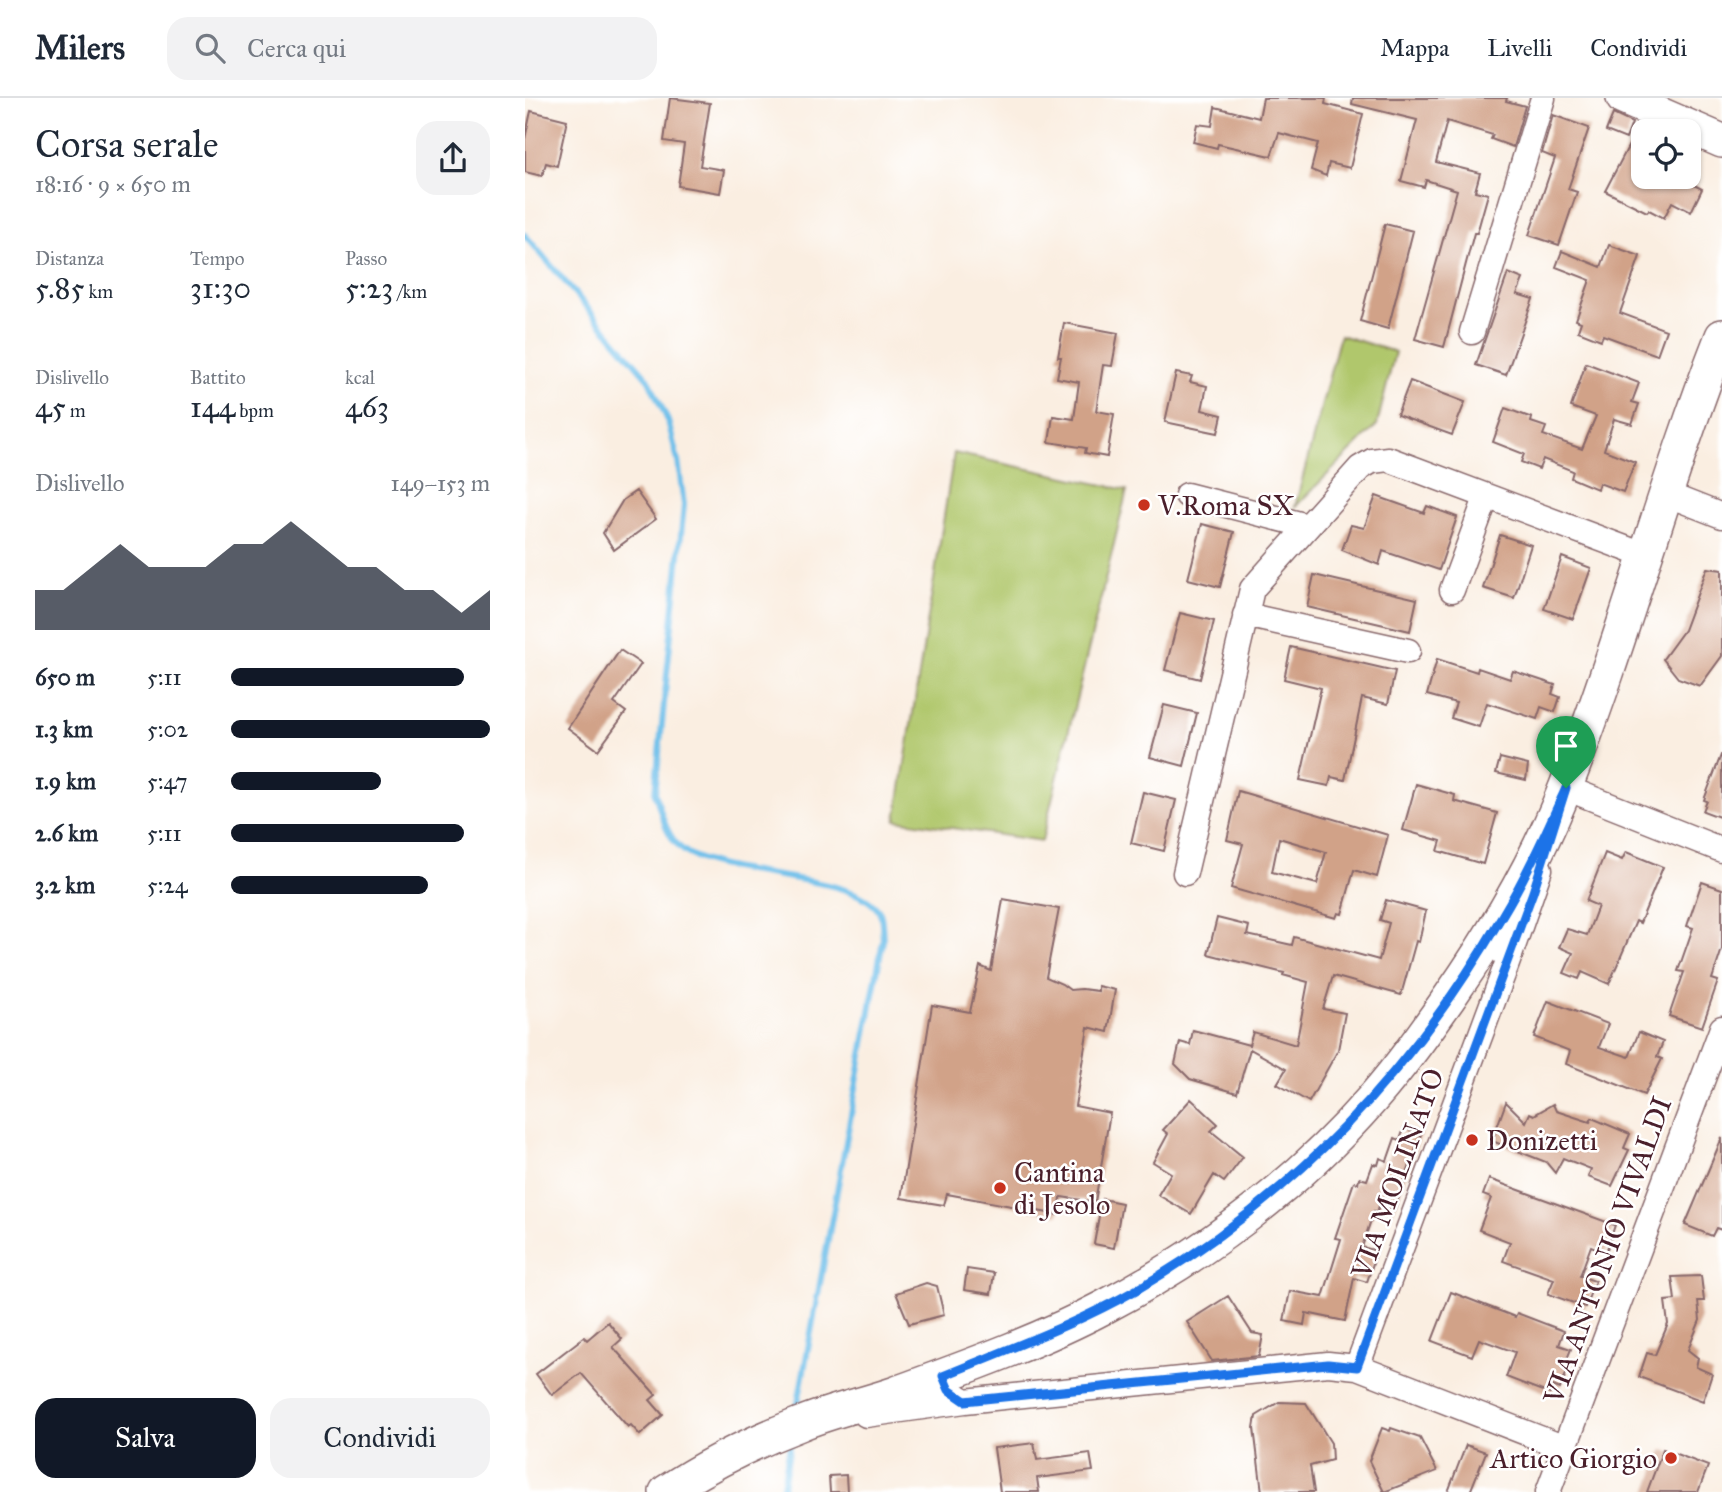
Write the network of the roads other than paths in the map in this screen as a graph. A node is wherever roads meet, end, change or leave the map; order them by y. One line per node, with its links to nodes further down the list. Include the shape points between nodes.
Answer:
1 (1543, 98): 4 (street)
2 (1623, 98): 3 (street)
3 (1722, 141)
4 (1472, 332)
5 (1722, 336): 6 (street)
6 (1666, 494): 9 (street); 11 (street)
7 (1187, 495): 10 (street)
8 (1486, 498): 10 (street, via 1388,459 1371,461); 11 (street); 12 (street)
9 (1722, 516)
10 (1308, 526): 13 (street, via 1252,589)
11 (1646, 556): 15 (street)
12 (1452, 590)
13 (1245, 615): 14 (street); 17 (street)
14 (1408, 651)
15 (1566, 788): 16 (street); 18 (street)
16 (1722, 850)
17 (1185, 873)
18 (1498, 950): 20 (street, VIA MOLINATO); 21 (street, via 1373,1098 1321,1152 1225,1233 1125,1296)
19 (1722, 1028): 24 (street, VIA ANTONIO VIVALDI)
20 (1357, 1367): 22 (street, via 1328,1364); 24 (street)
21 (943, 1376): 22 (street, via 949,1390); 23 (street)
22 (965, 1401): 23 (street)
23 (803, 1422): 25 (street, via 721,1459)
24 (1565, 1448): 26 (street, VIA ANTONIO VIVALDI)
25 (666, 1492)
26 (1548, 1492)

